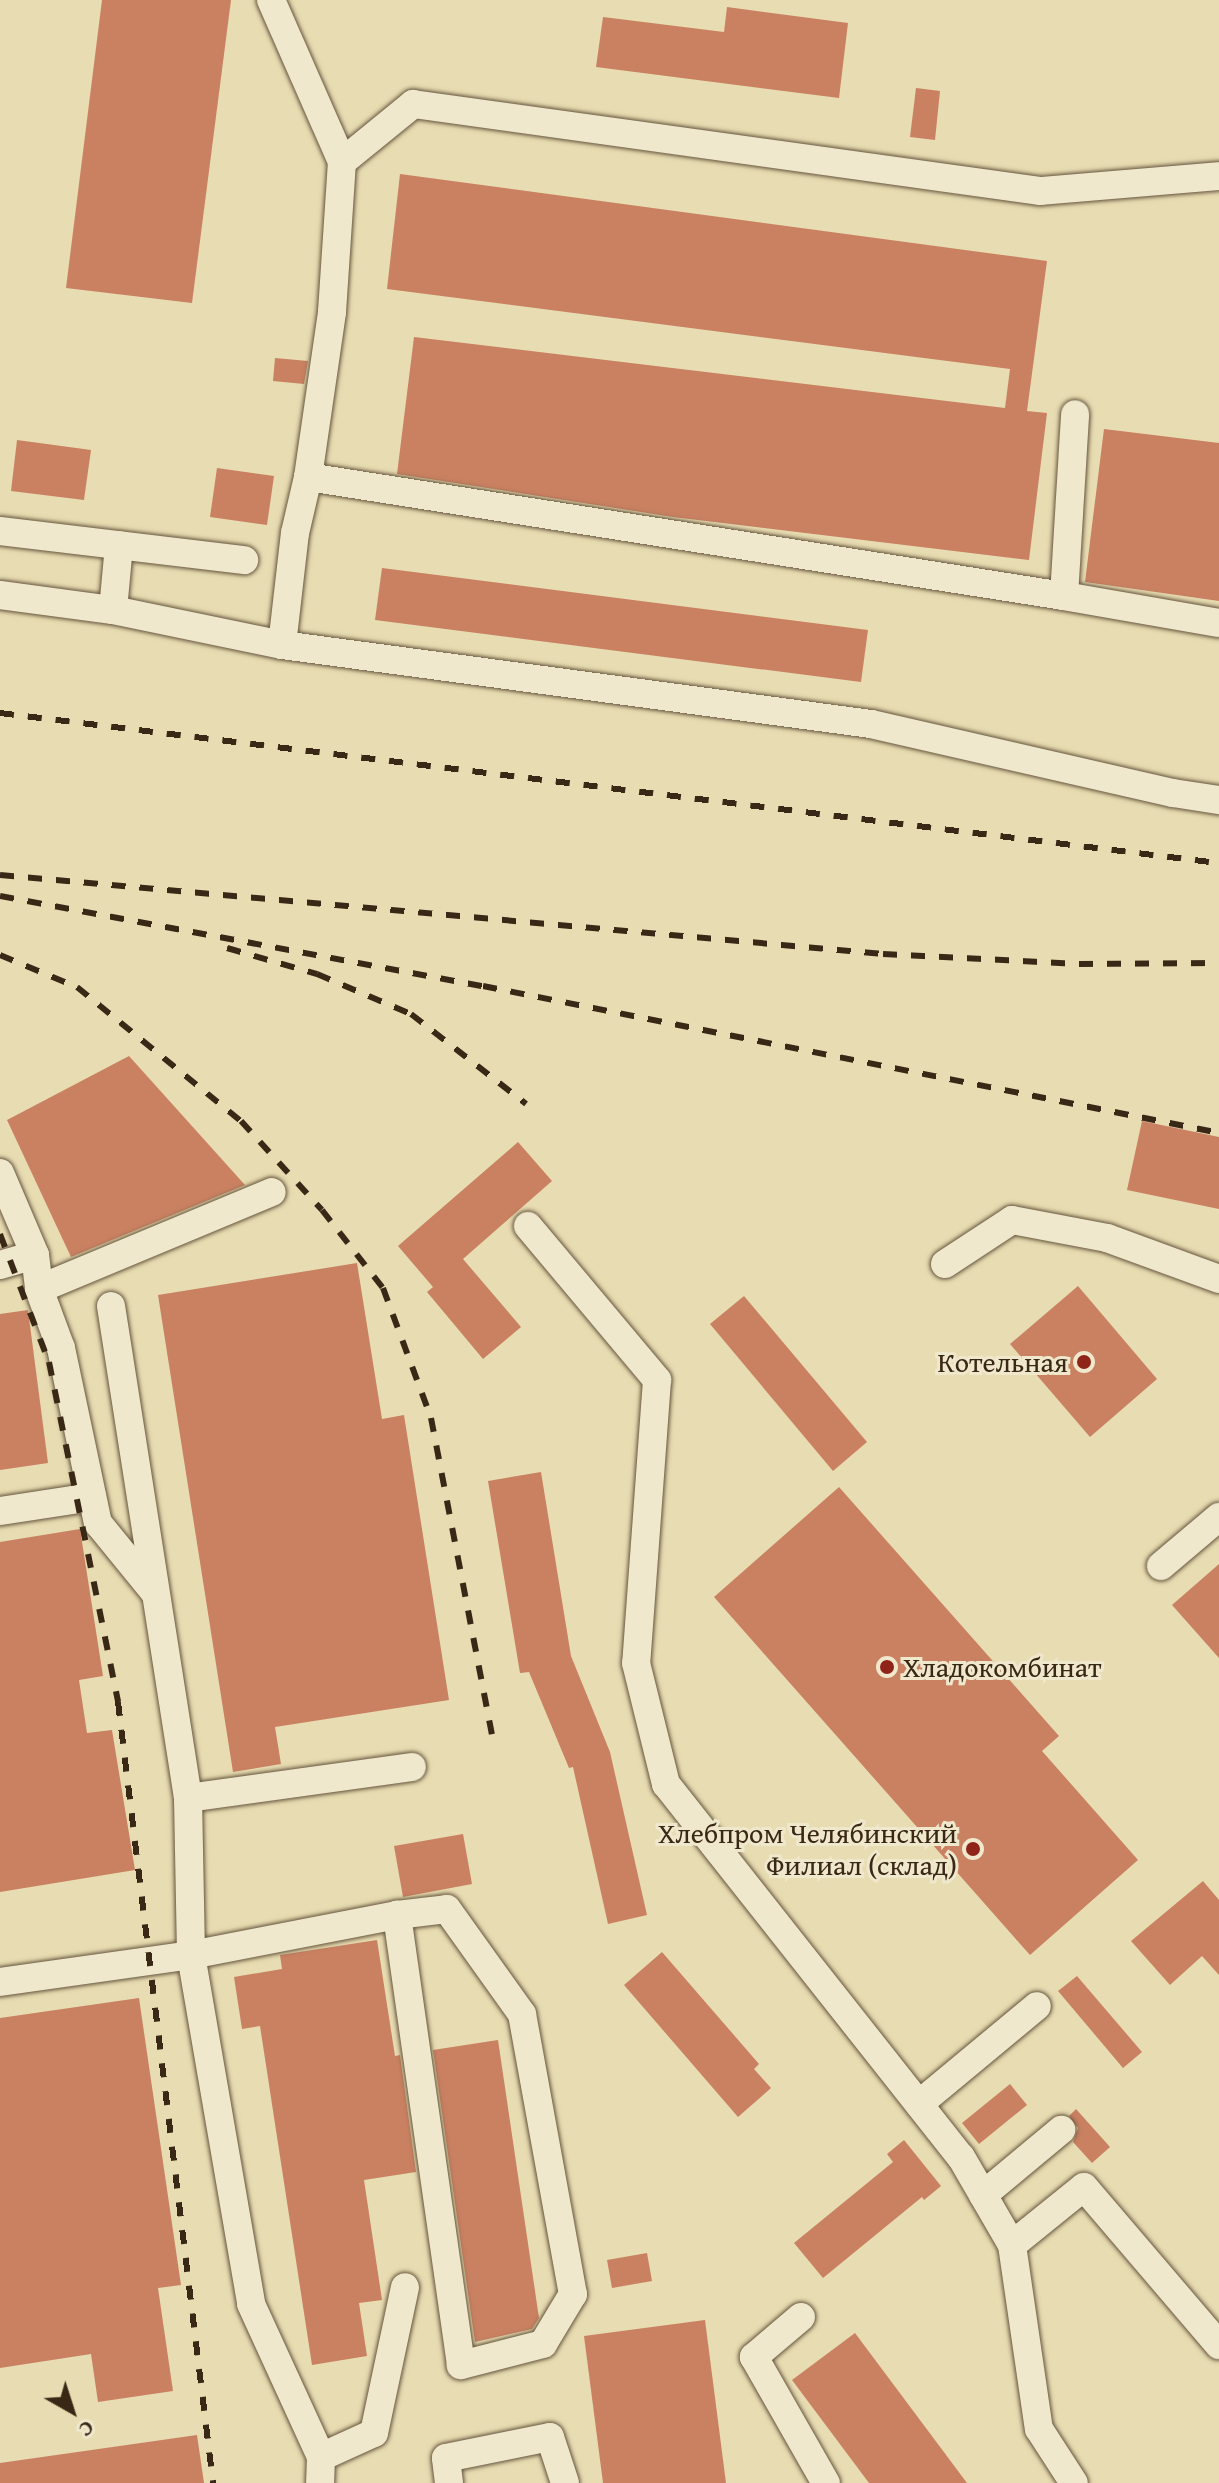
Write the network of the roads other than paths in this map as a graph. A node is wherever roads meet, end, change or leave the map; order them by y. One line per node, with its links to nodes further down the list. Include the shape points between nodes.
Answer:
1 (271, 0): 2 (street)
2 (342, 162): 3 (street, via 413,104 1041,191); 5 (street, via 332,312)
3 (1219, 176)
4 (1075, 414): 10 (street)
5 (308, 477): 10 (street); 13 (street, via 295,533)
6 (0, 531): 7 (street)
7 (119, 545): 8 (street); 11 (street)
8 (244, 560)
9 (0, 595): 11 (street)
10 (1064, 596): 12 (street)
11 (113, 610): 13 (street)
12 (1219, 623)
13 (282, 645): 14 (street, via 871,724)
14 (1219, 800)
15 (0, 1173): 18 (street)
16 (272, 1192): 22 (street)
17 (528, 1226): 35 (street, via 657,1380 636,1663 666,1784)
18 (35, 1255): 20 (street); 22 (street)
19 (945, 1264): 21 (street, via 1012,1220 1107,1238)
20 (0, 1265)
21 (1219, 1279)
22 (39, 1289): 24 (street, via 61,1348)
23 (111, 1306): 28 (street)
24 (92, 1497): 25 (street); 28 (street, via 98,1523)
25 (0, 1511)
26 (1219, 1517): 27 (street)
27 (1161, 1566)
28 (156, 1595): 30 (street)
29 (412, 1767): 30 (street)
30 (188, 1798): 32 (street)
31 (397, 1915): 31 (street, via 447,1909 522,2014 573,2294 543,2344 461,2365); 32 (street)
32 (191, 1955): 33 (street); 42 (street, via 251,2304)
33 (0, 1982)
34 (1037, 2006): 35 (street)
35 (919, 2104): 37 (street)
36 (1061, 2130): 37 (street)
37 (983, 2195): 38 (street)
38 (1012, 2245): 41 (street, via 1084,2187); 46 (street, via 1039,2429)
39 (405, 2287): 42 (street, via 374,2433)
40 (801, 2317): 45 (street, via 754,2357)
41 (1219, 2345)
42 (320, 2470)
43 (449, 2483): 44 (street, via 446,2458 550,2437)
44 (565, 2483)
45 (826, 2483)
46 (1074, 2483)

